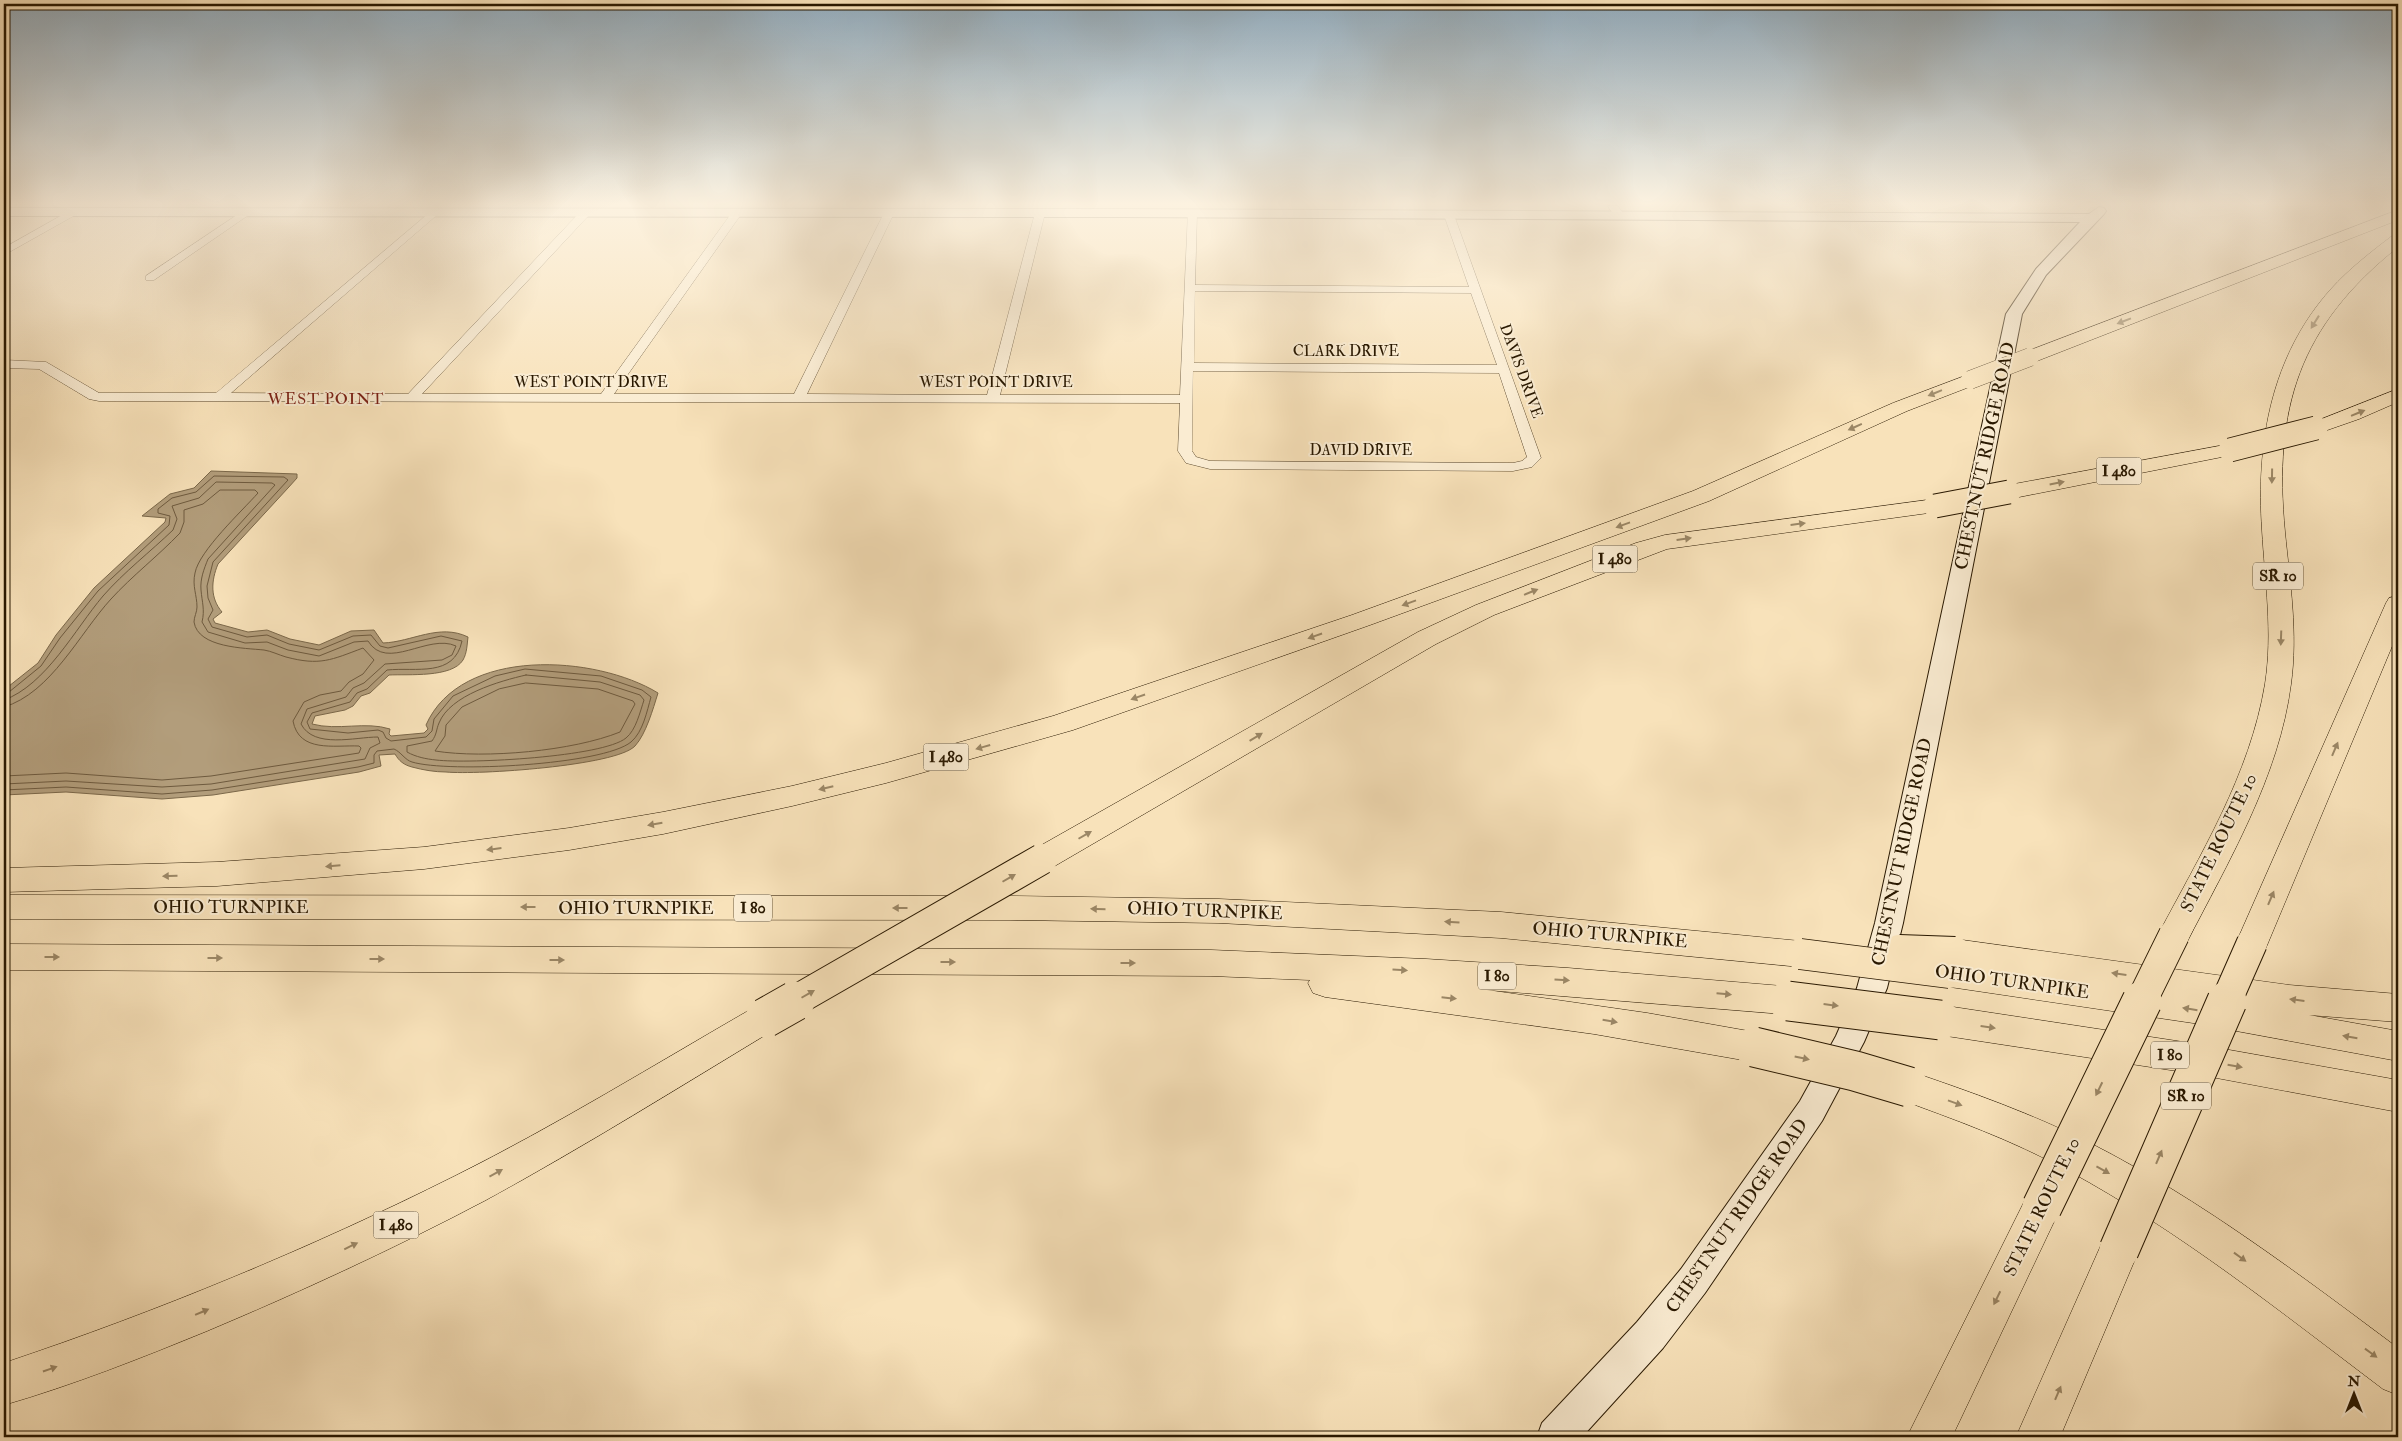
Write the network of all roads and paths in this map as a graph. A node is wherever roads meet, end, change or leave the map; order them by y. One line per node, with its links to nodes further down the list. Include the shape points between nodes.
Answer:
1 (157, 273): 12 (street)
2 (363, 273): 19 (street)
3 (528, 273): 20 (street)
4 (694, 273): 21 (street)
5 (860, 273): 22 (street)
6 (1025, 273): 23 (street)
7 (1191, 273): 13 (street)
8 (1470, 273): 14 (street, DAVIS DRIVE)
9 (2041, 273): 37 (street, CHESTNUT RIDGE ROAD, via 2022,297 2014,314 1889,923 1872,988 1850,1042 1811,1111 1693,1281 1650,1335)
10 (2249, 273): 27 (highway, I 480, one-way to 27, bridge, via 1900,408 1701,496 1379,614 1063,723 895,771 671,821 474,852 264,872)
11 (2355, 273): 38 (highway, STATE ROUTE 10 / SR 10, one-way to 38, bridge, via 2324,307 2301,346 2283,392 2272,446 2272,508 2281,617 2280,662 2274,705 2258,761 2225,837)
12 (150, 278)
13 (1191, 288): 14 (street); 16 (street)
14 (1476, 290): 17 (street, DAVIS DRIVE)
15 (4, 364): 19 (street, WEST POINT DRIVE, via 42,365 99,397)
16 (1188, 367): 17 (street, CLARK DRIVE); 24 (street)
17 (1504, 369): 25 (street, DAVIS DRIVE)
18 (2398, 395): 36 (highway, I 480, one-way to 18, bridge, via 188,1318 360,1242 471,1187 1397,654 1494,607 1664,542 1935,506 2230,450 2316,428)
19 (218, 398): 20 (street, WEST POINT DRIVE)
20 (411, 398): 21 (street, WEST POINT DRIVE)
21 (605, 398): 22 (street, WEST POINT DRIVE)
22 (799, 398): 23 (street, WEST POINT DRIVE)
23 (993, 398): 24 (street, WEST POINT DRIVE)
24 (1187, 398): 25 (street, DAVID DRIVE, via 1185,451 1191,460 1210,465 1503,467 1527,464 1534,458)
25 (1534, 453)
26 (2398, 603): 39 (highway, SR 10, one-way to 26, bridge)
27 (4, 880)
28 (4, 907): 30 (highway, OHIO TURNPIKE / I 80, one-way to 28, bridge, via 1431,921 1150,909)
29 (4, 957): 31 (highway, I 80, one-way to 31)
30 (1953, 962): 32 (highway, one-way to 30); 33 (highway, OHIO TURNPIKE / I 80, one-way to 30)
31 (1211, 963): 34 (highway, I 80, one-way to 34, bridge, via 1564,980 1782,1000 2180,1056); 35 (highway, one-way to 35, bridge, via 1250,974 1538,1010 1657,1029 1845,1068 1909,1087 2006,1122 2134,1187 2201,1230)
32 (2398, 1008)
33 (2398, 1046)
34 (2398, 1096)
35 (2398, 1374)
36 (4, 1384)
37 (1556, 1437)
38 (1929, 1437)
39 (2038, 1437)

